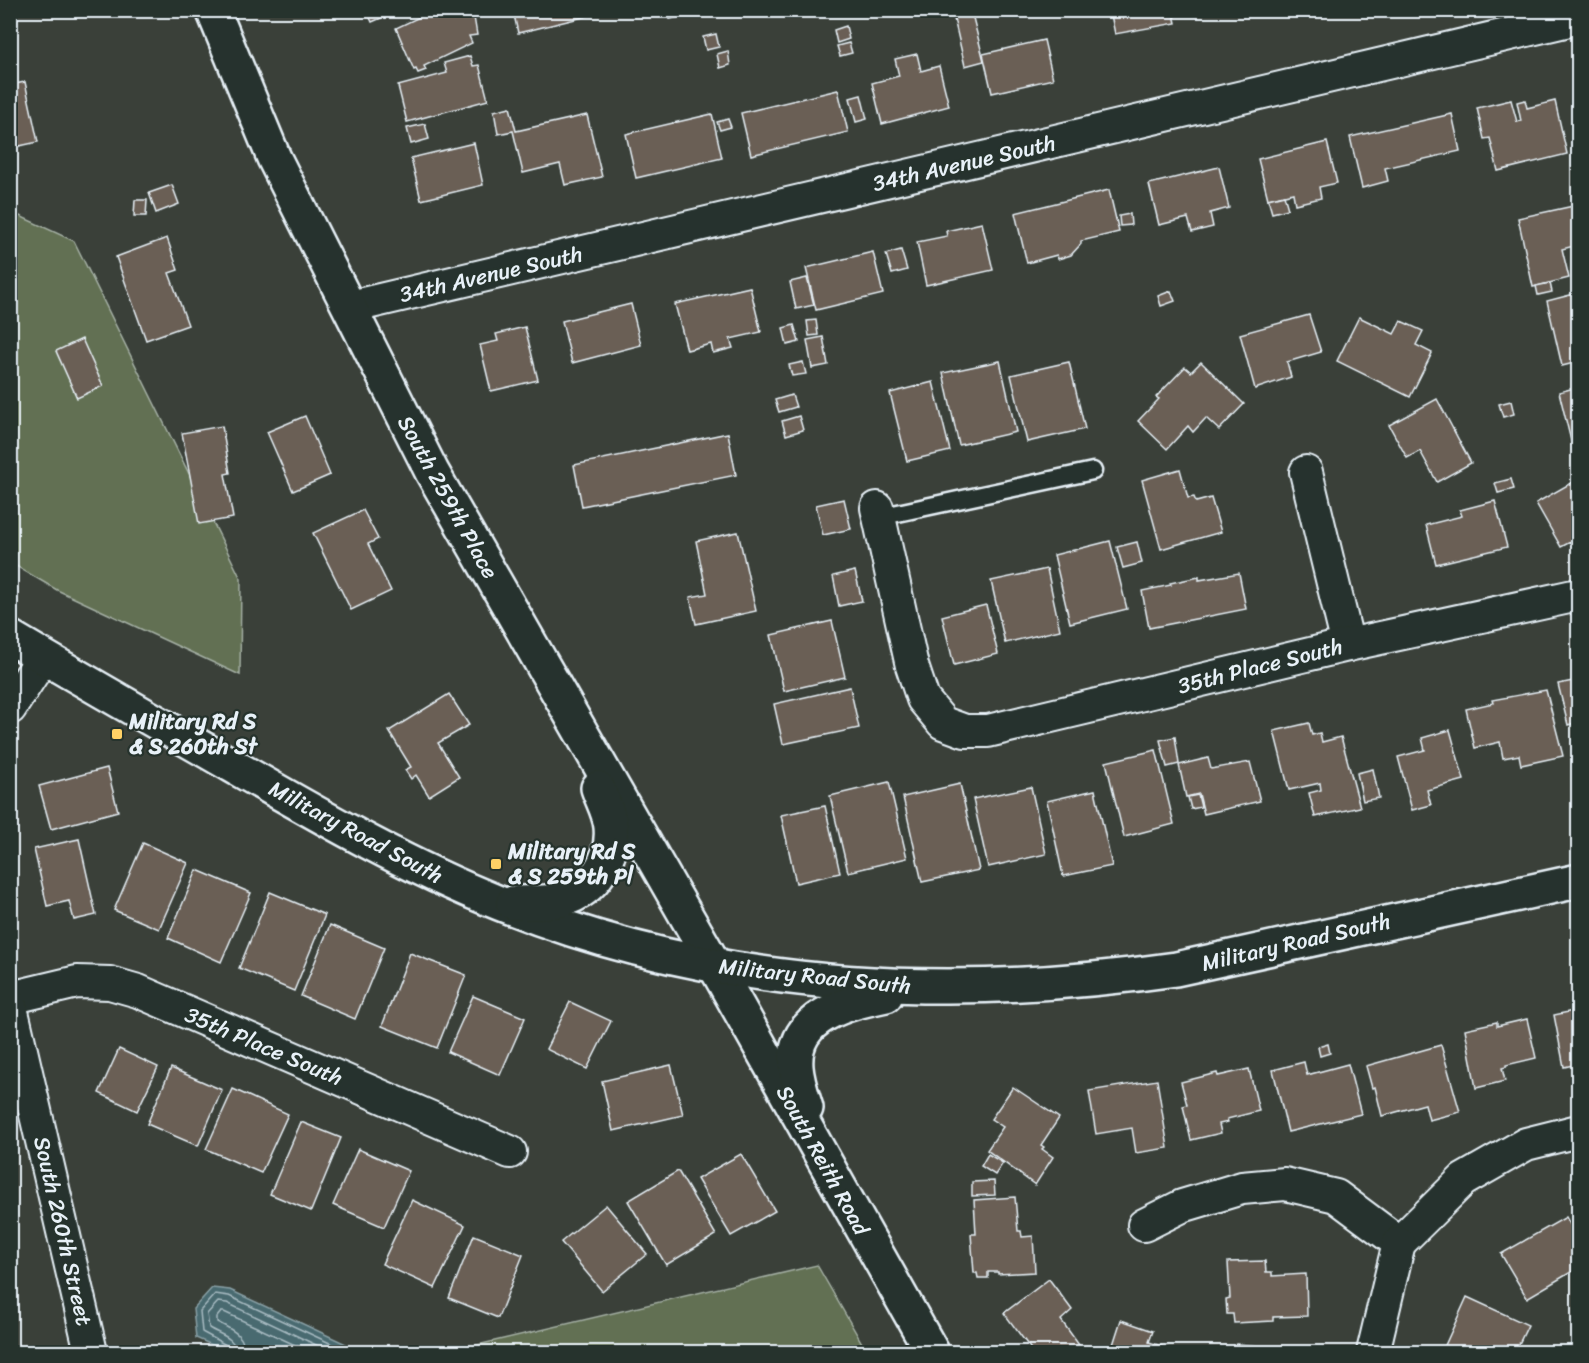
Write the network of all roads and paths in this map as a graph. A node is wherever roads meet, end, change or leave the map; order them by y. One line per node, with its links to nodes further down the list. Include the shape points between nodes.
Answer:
1 (213, 10): 3 (main road, South 259th Place, via 274,158)
2 (1578, 18): 3 (street, 34th Avenue South)
3 (350, 307): 11 (main road, South 259th Place, via 432,472)
4 (1093, 471): 6 (lane)
5 (1306, 472): 9 (street)
6 (878, 513): 9 (street, 35th Place South, via 923,699 943,723 965,731 988,731)
7 (1578, 595): 9 (street, 35th Place South)
8 (10, 637): 10 (main road, Military Road South)
9 (1348, 645)
10 (43, 657): 12 (street); 14 (main road, Military Road South, via 345,830)
11 (561, 697): 14 (main road, via 611,826 609,850 593,881 576,894 562,900); 15 (main road, South 259th Place)
12 (10, 708)
13 (1578, 880): 16 (main road, Military Road South, via 1176,969 1051,984)
14 (500, 904): 15 (main road, Military Road South, via 643,950)
15 (715, 966): 16 (main road, Military Road South, via 782,977); 21 (main road, South Reith Road)
16 (926, 987): 21 (main road, via 829,1011 807,1029 796,1065)
17 (10, 998): 20 (street, 35th Place South, via 77,982 110,983 138,991)
18 (10, 1003): 24 (street, South 260th Street)
19 (1578, 1131): 23 (street, via 1526,1144 1463,1180)
20 (510, 1152)
21 (819, 1153): 25 (main road, South Reith Road)
22 (1144, 1225): 23 (street, via 1182,1206 1242,1188 1285,1184 1336,1196)
23 (1399, 1243): 26 (street)
24 (91, 1353)
25 (932, 1353)
26 (1373, 1353)

